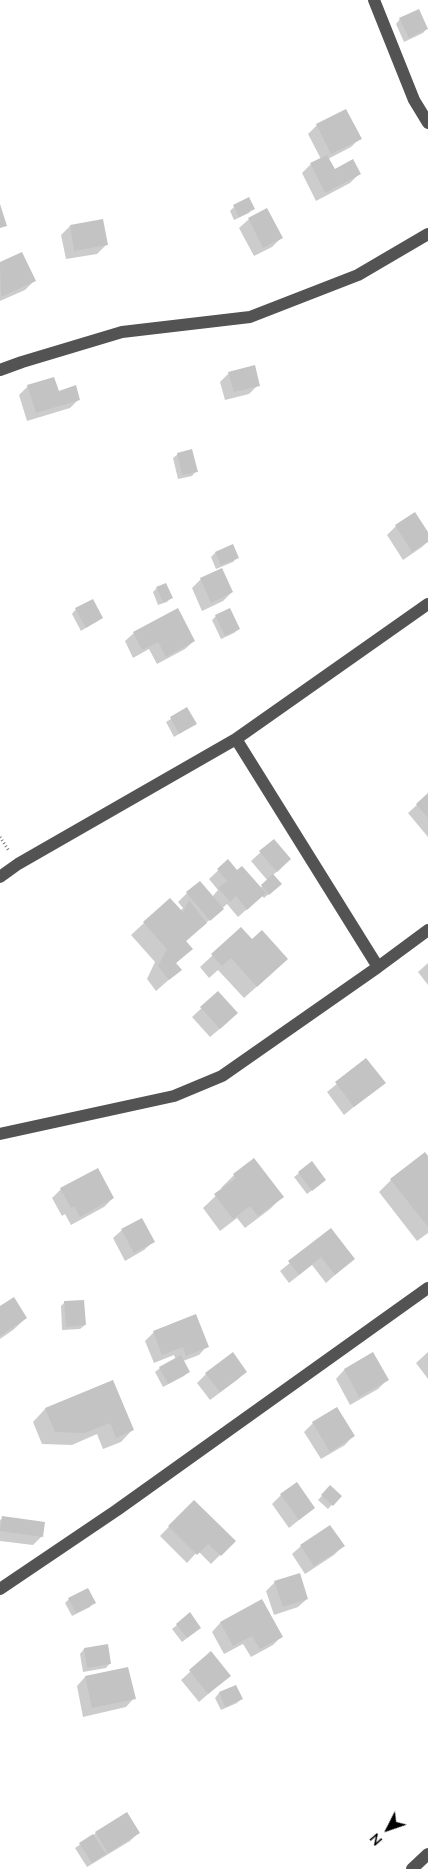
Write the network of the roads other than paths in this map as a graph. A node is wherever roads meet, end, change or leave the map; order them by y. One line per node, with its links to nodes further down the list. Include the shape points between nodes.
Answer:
1 (374, 0): 2 (street, via 414,100)
2 (428, 123)
3 (428, 234): 4 (street, via 358,275 250,317 122,332)
4 (0, 370)
5 (428, 604): 6 (street)
6 (236, 739): 7 (street); 9 (street)
7 (0, 877)
8 (428, 930): 9 (street)
9 (378, 967): 10 (street, via 222,1076 174,1096)
10 (0, 1134)
11 (428, 1288): 12 (street)
12 (0, 1590)
13 (428, 1854): 14 (street)
14 (412, 1869)

